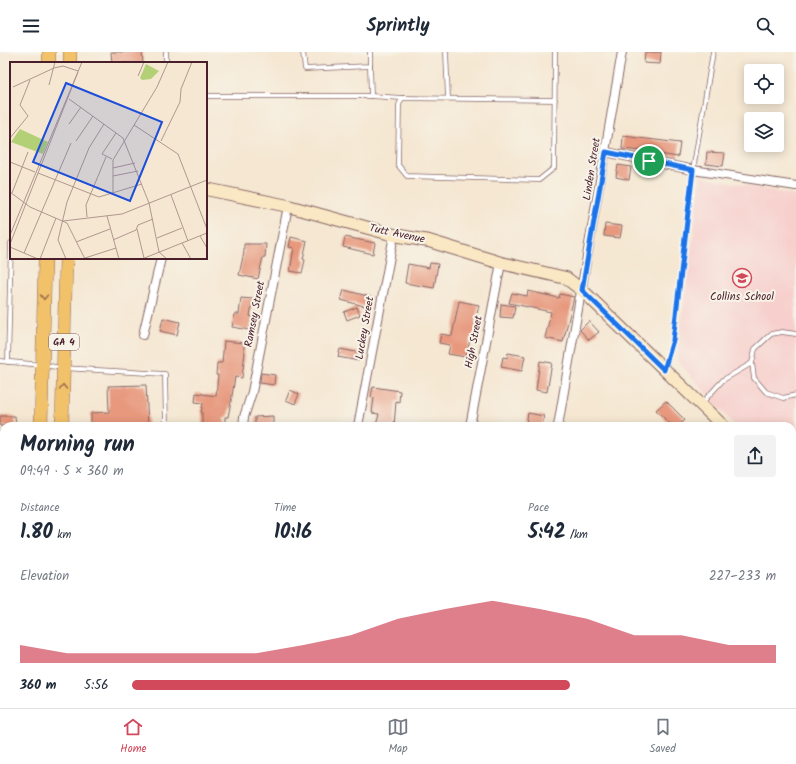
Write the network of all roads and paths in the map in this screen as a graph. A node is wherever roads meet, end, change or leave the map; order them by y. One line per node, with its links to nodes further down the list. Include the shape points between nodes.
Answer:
1 (303, 52): 7 (lane, via 305,68)
2 (370, 52): 7 (lane)
3 (446, 52): 11 (lane)
4 (555, 52): 12 (lane)
5 (622, 52): 13 (street, Linden Street)
6 (713, 52): 14 (lane)
7 (370, 66): 9 (lane)
8 (207, 96): 9 (lane)
9 (371, 96): 10 (lane)
10 (402, 98): 11 (lane); 12 (lane, via 398,165 407,176 539,180 554,168)
11 (448, 98): 12 (lane)
12 (555, 100)
13 (606, 152): 14 (street); 24 (street, Linden Street)
14 (693, 170): 15 (street); 32 (lane, via 673,340)
15 (796, 186)
16 (207, 189): 17 (street, Tutt Avenue)
17 (288, 206): 18 (street, Tutt Avenue); 38 (street, Ramsey Street, via 252,392)
18 (394, 235): 23 (street, Tutt Avenue, via 429,241); 39 (street, Luckey Street)
19 (11, 259): 28 (lane)
20 (45, 259): 30 (main road, GA 4, one-way to 30)
21 (66, 259): 31 (main road, GA 4)
22 (161, 259): 26 (street)
23 (500, 263): 24 (street, Tutt Avenue, via 566,278); 40 (street, High Street)
24 (582, 290): 32 (street, Tutt Avenue); 41 (street, Linden Street)
25 (796, 334): 29 (lane, via 771,334 755,349)
26 (143, 335)
27 (0, 361): 28 (lane)
28 (8, 362): 30 (lane)
29 (752, 363): 33 (lane, via 754,378 766,392 783,398); 34 (lane, via 723,380)
30 (42, 364): 31 (lane); 35 (main road, GA 4)
31 (63, 368): 36 (main road, GA 4, one-way to 31); 37 (lane, via 165,374)
32 (664, 370): 34 (street, Tutt Avenue)
33 (796, 395)
34 (700, 404): 42 (street, Tutt Avenue)
35 (41, 422)
36 (62, 422)
37 (166, 422)
38 (243, 422)
39 (359, 422)
40 (471, 422)
41 (559, 422)
42 (716, 422)

